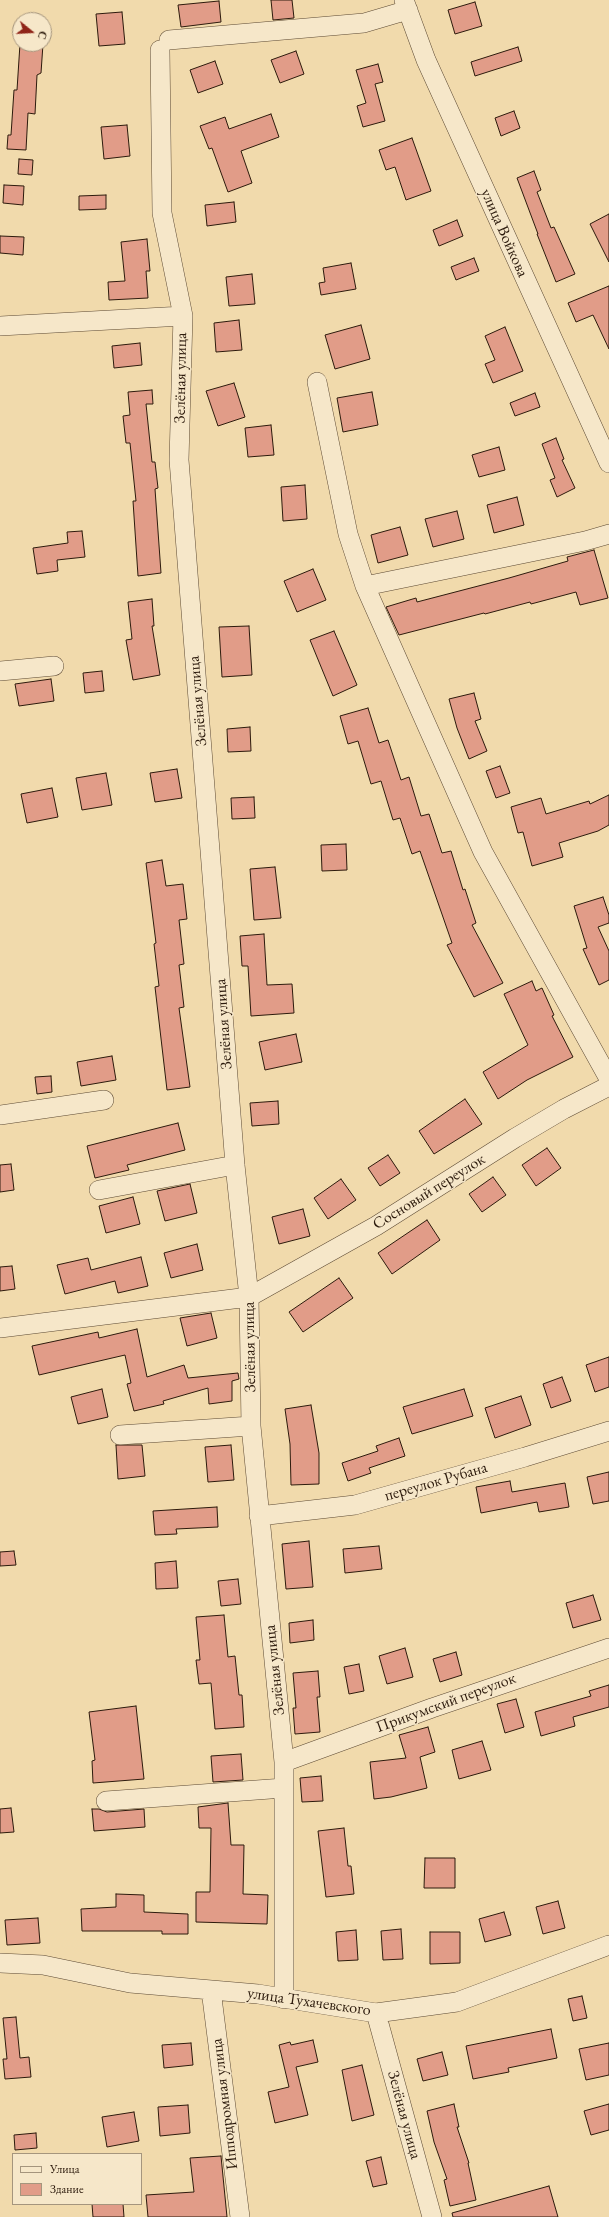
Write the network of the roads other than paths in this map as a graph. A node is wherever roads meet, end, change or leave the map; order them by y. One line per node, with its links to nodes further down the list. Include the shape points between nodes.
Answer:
1 (406, 5): 2 (street, Зелёная улица, via 364,23 165,45 162,213); 5 (street, улица Войкова, via 426,60)
2 (183, 316): 3 (street); 14 (street, Зелёная улица, via 179,460)
3 (0, 326)
4 (317, 382): 7 (street, via 348,534)
5 (609, 463)
6 (609, 534): 7 (street)
7 (365, 586): 10 (street, via 484,852)
8 (54, 666): 9 (street)
9 (0, 671)
10 (609, 1079)
11 (609, 1086): 16 (street, Сосновый переулок, via 515,1138 376,1226)
12 (104, 1100): 13 (street)
13 (0, 1115)
14 (235, 1165): 15 (street); 16 (street, Зелёная улица)
15 (99, 1190)
16 (249, 1297): 17 (street); 18 (street, Зелёная улица)
17 (0, 1328)
18 (251, 1426): 20 (street); 21 (street, Зелёная улица)
19 (609, 1431): 21 (street, переулок Рубана, via 355,1504)
20 (120, 1435)
21 (259, 1516): 23 (street, Зелёная улица)
22 (609, 1648): 23 (street, Прикумский переулок, via 439,1705)
23 (284, 1762): 24 (street, Зелёная улица)
24 (284, 1788): 25 (street); 29 (street, Зелёная улица)
25 (106, 1801)
26 (609, 1945): 30 (street, улица Тухачевского, via 457,2002)
27 (0, 1963): 28 (street, улица Тухачевского, via 42,1964 130,1983)
28 (211, 1990): 29 (street, улица Тухачевского); 31 (street, Ипподромная улица)
29 (284, 1999): 30 (street, улица Тухачевского)
30 (376, 2013): 32 (street, Зелёная улица)
31 (240, 2217)
32 (432, 2217)

